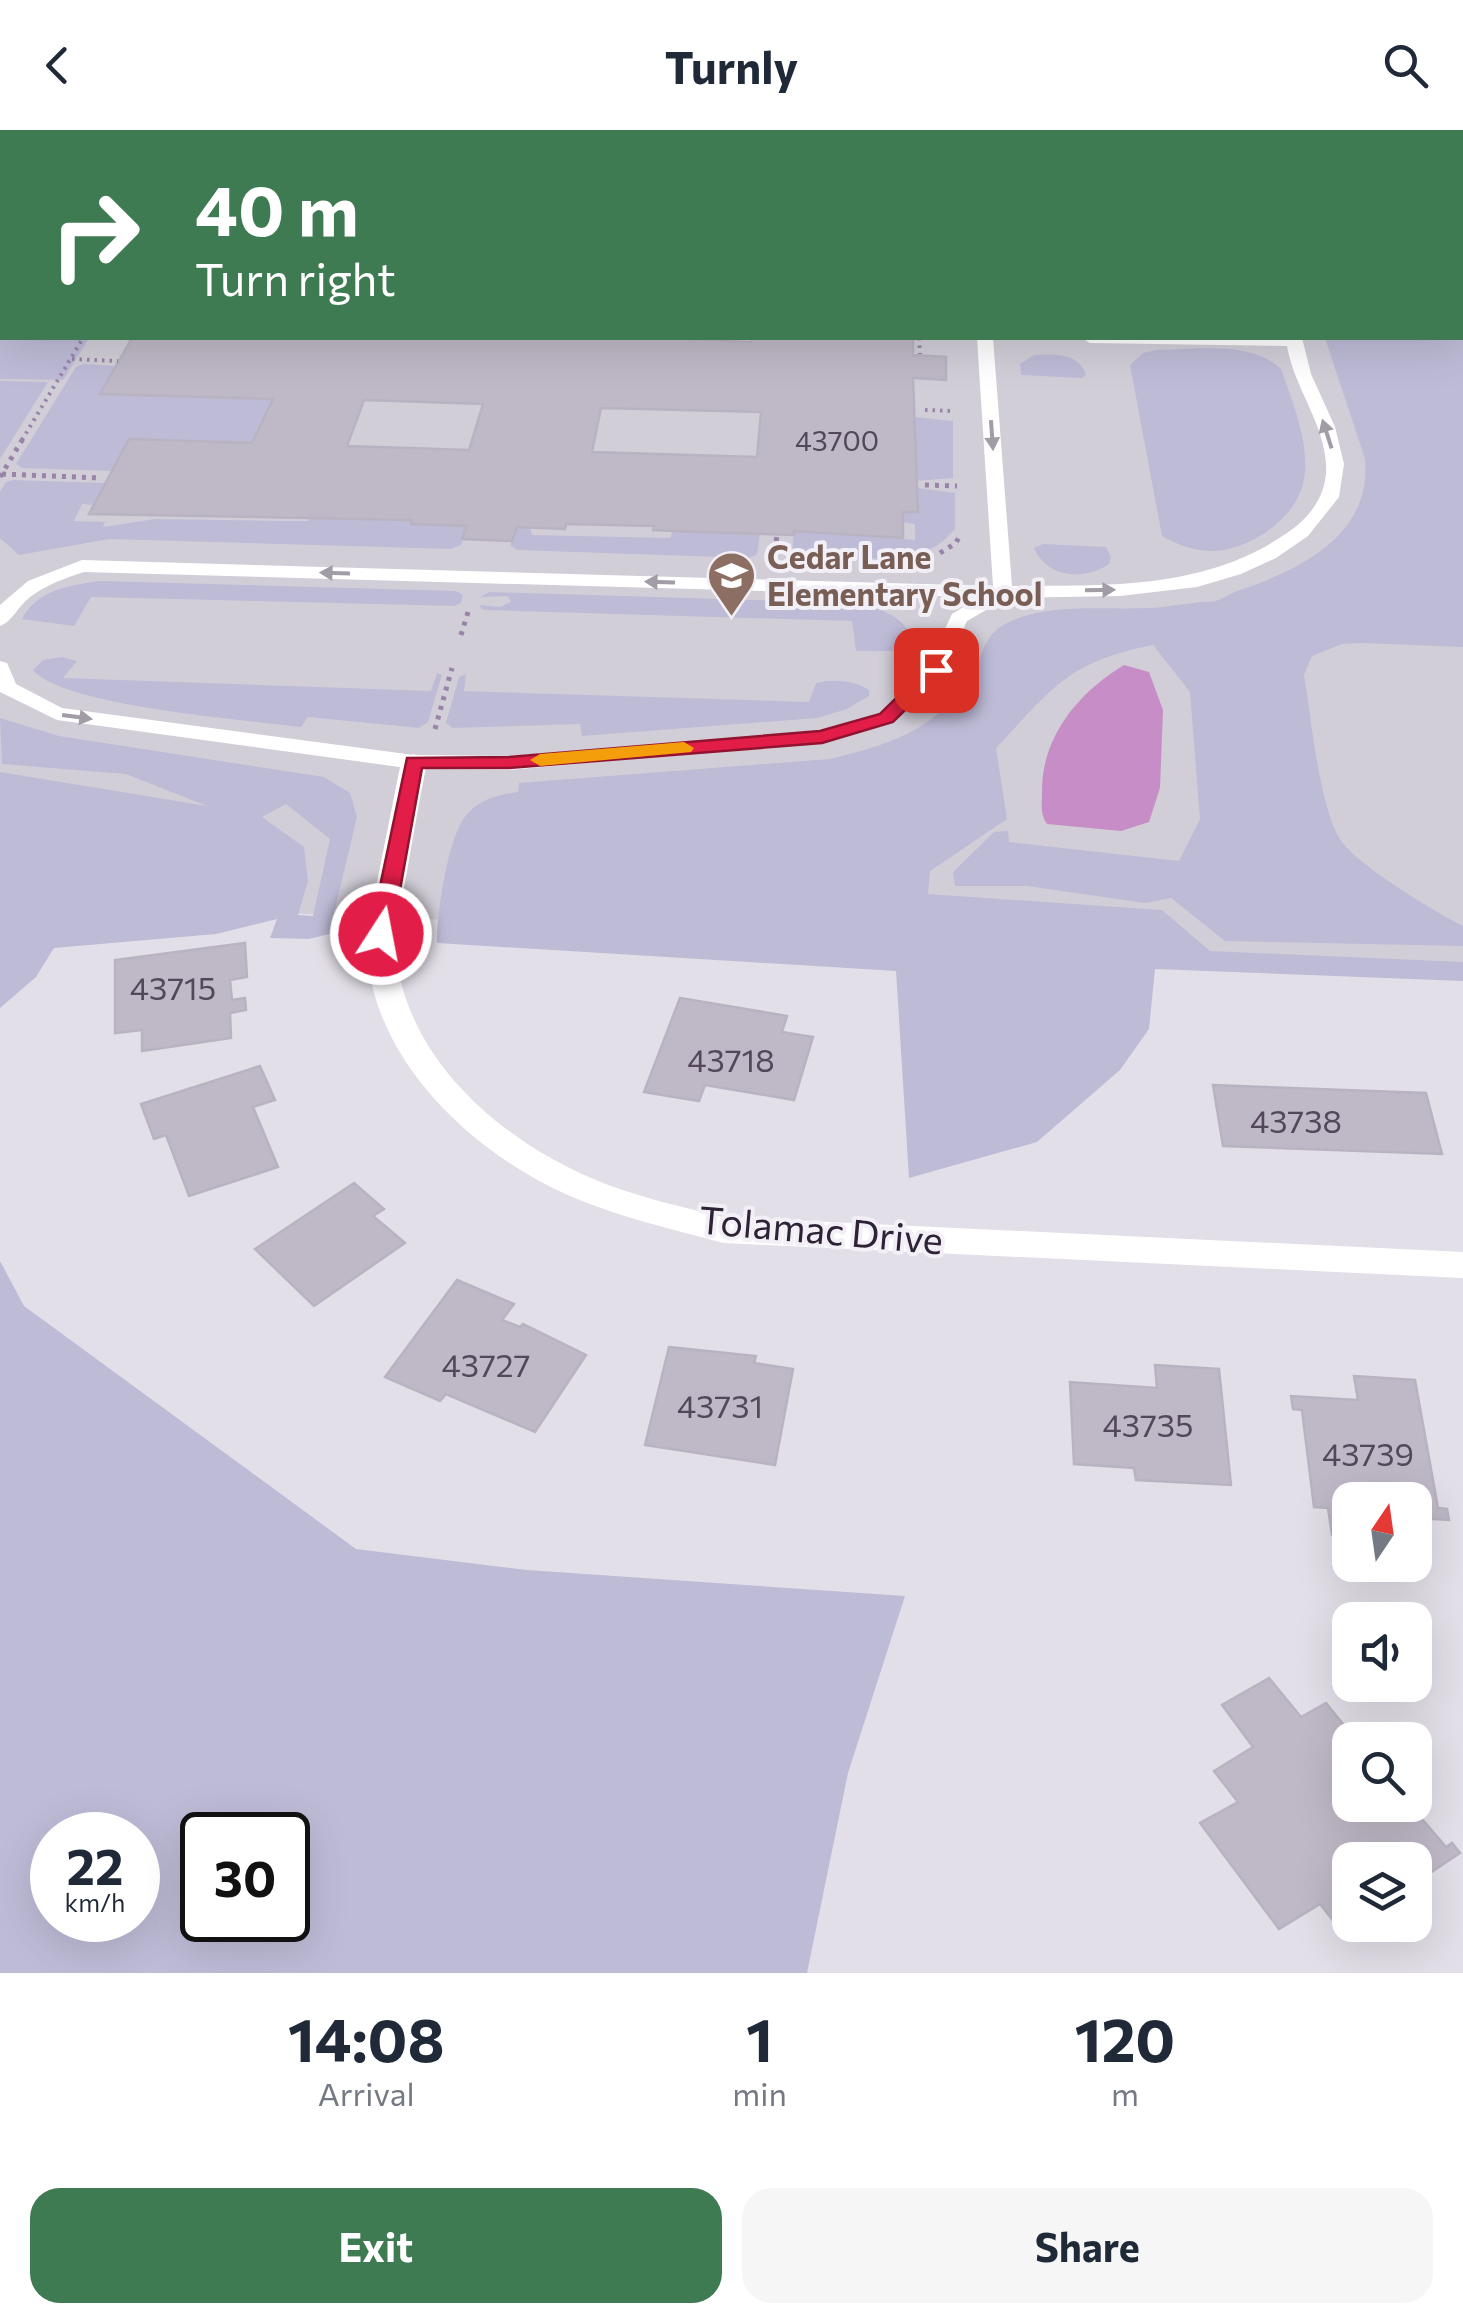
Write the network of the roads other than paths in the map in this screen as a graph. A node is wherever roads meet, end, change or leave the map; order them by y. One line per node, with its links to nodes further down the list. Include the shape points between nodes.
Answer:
1 (985, 340): 3 (lane, one-way to 3)
2 (1294, 340): 3 (lane, one-way to 2, via 1138,590 1213,578 1276,554 1317,519 1334,483 1332,444)
3 (1002, 592): 4 (lane, one-way to 4, via 82,566 40,579); 6 (lane, via 958,618 936,670 887,718 822,737 509,762)
4 (0, 620)
5 (0, 668): 6 (lane, one-way to 6, via 7,686 57,714)
6 (414, 762): 7 (street, Tolamac Drive, via 381,934 387,988 410,1044 449,1096 503,1143 563,1179 638,1209 723,1230)
7 (1463, 1265)

